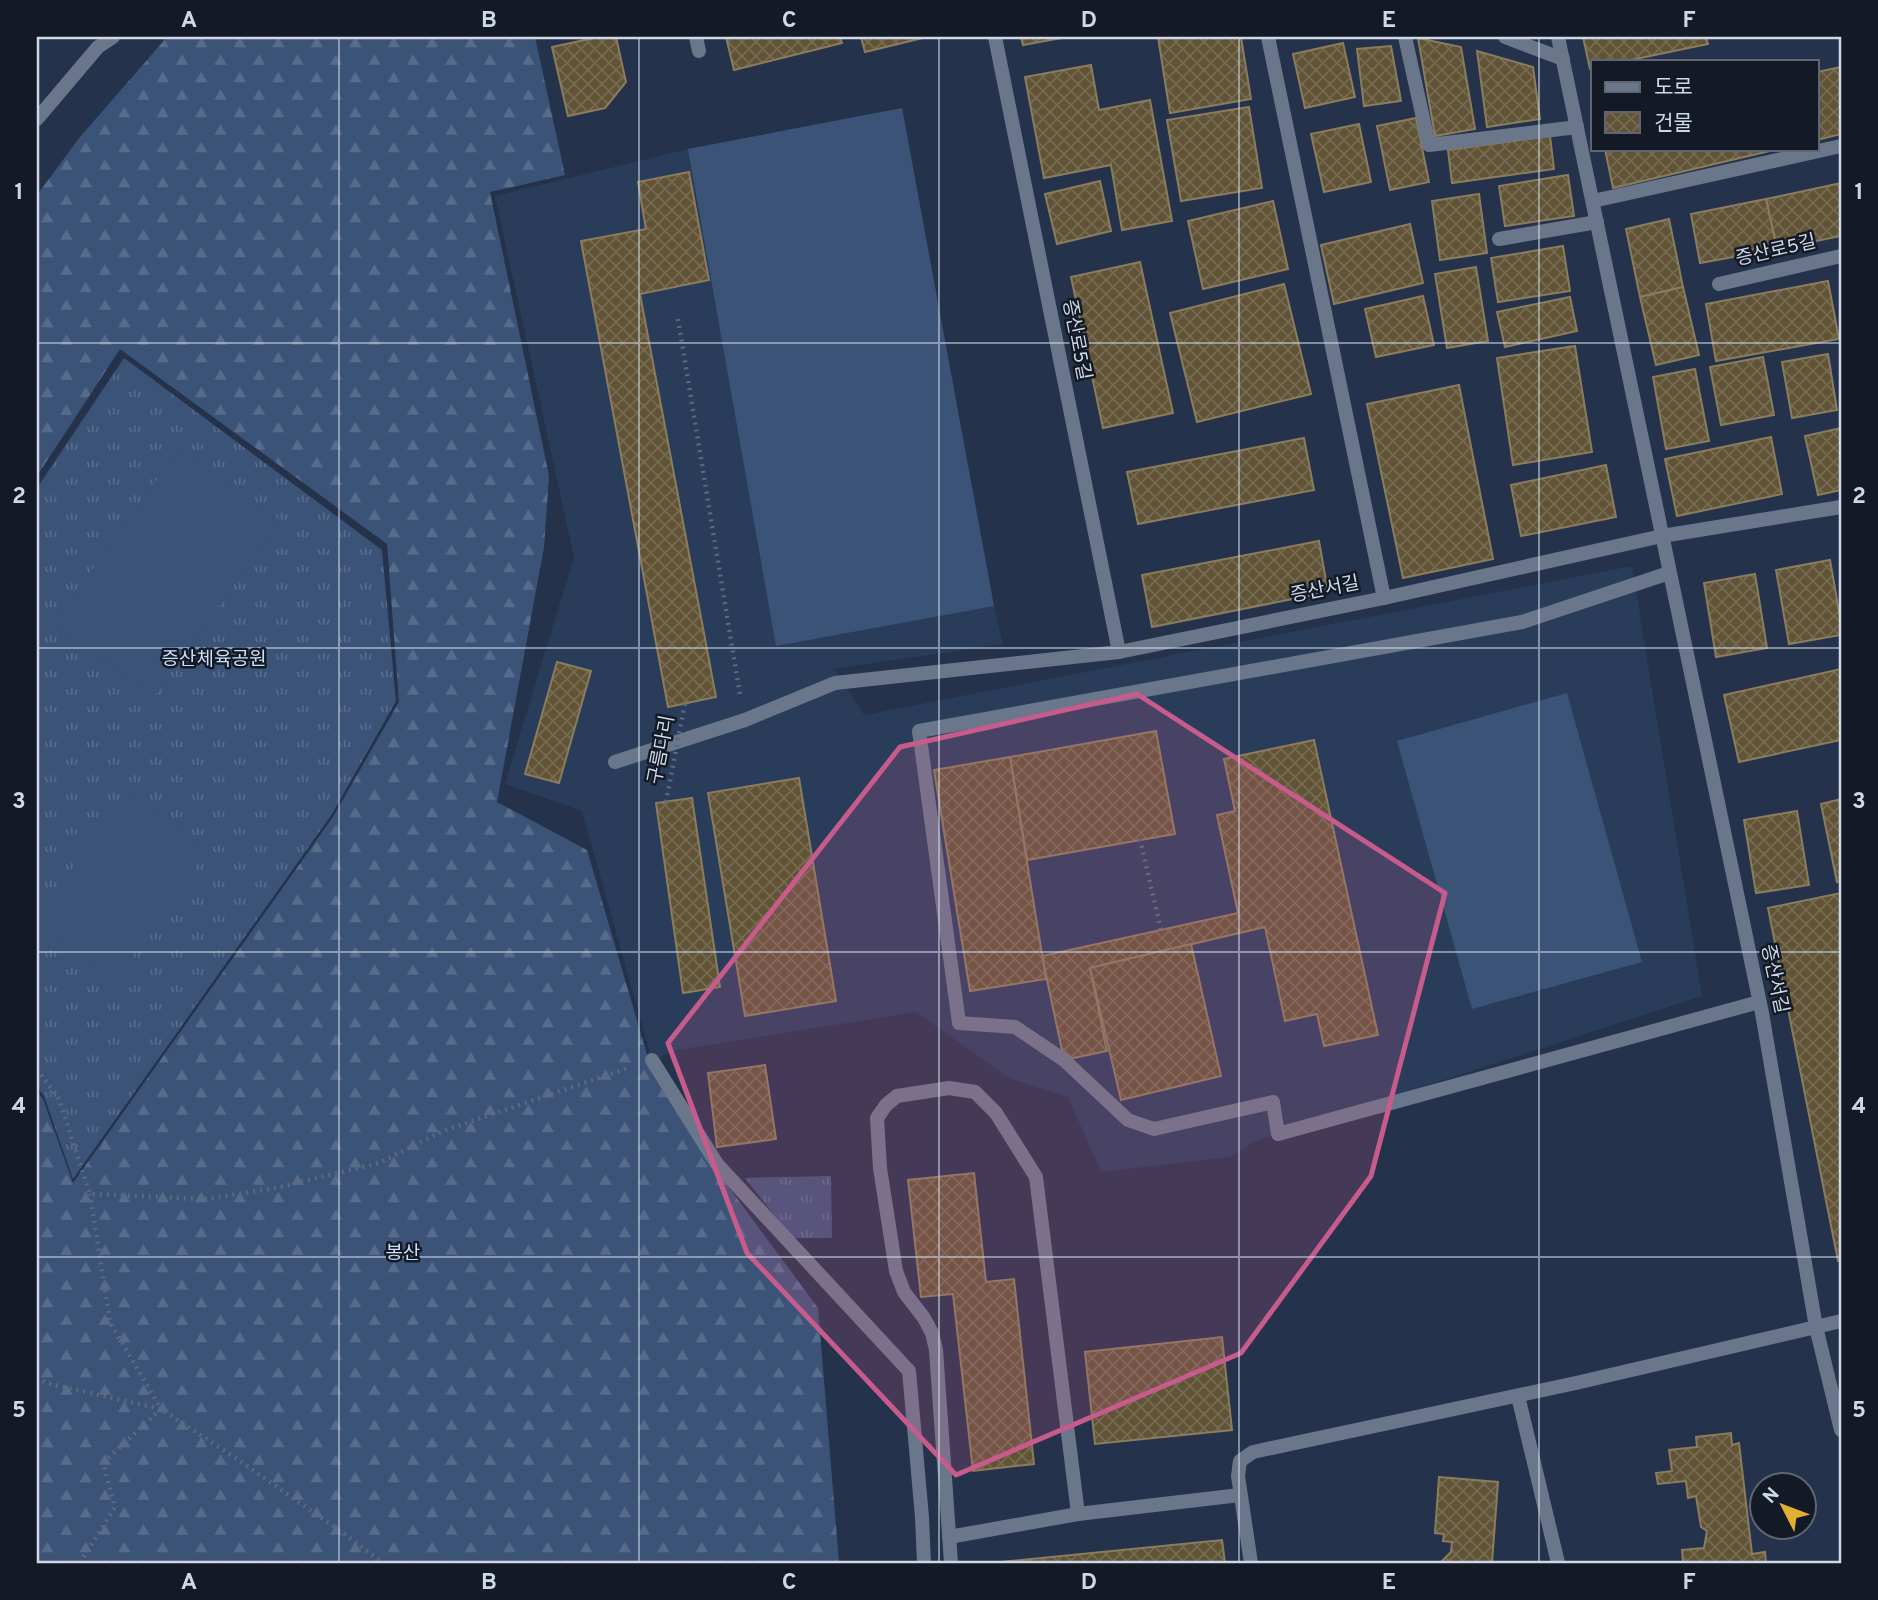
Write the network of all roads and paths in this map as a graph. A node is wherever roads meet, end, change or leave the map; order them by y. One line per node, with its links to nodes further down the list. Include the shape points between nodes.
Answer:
1 (113, 37): 8 (street, via 98,47)
2 (995, 37): 21 (street, 증산로5길)
3 (1268, 37): 20 (street)
4 (1405, 37): 9 (street, via 1429,145)
5 (1505, 37): 7 (street)
6 (1559, 37): 7 (street, 증산서길)
7 (1563, 59): 9 (street, 증산서길)
8 (37, 119)
9 (1577, 127): 11 (street, 증산서길)
10 (1841, 146): 11 (street)
11 (1593, 201): 12 (street, 증산서길)
12 (1597, 222): 13 (street); 18 (street, 증산서길)
13 (1499, 239)
14 (1841, 256): 15 (street, 증산로5길)
15 (1719, 284)
16 (678, 319): 23 (path)
17 (1841, 507): 18 (street, 증산서길)
18 (1662, 536): 19 (street, 증산서길); 20 (street, 증산서길)
19 (1670, 573): 28 (street, 증산서길); 28 (street, via 1522,622 919,731 959,1023 1015,1027 1065,1060 1128,1120 1154,1129 1273,1102 1278,1134)
20 (1384, 598): 21 (street, 증산서길)
21 (1119, 652): 23 (street, 증산서길, via 835,683)
22 (685, 703): 25 (path, 구름다리, bridge)
23 (745, 720): 24 (street, 증산서길)
24 (615, 762)
25 (666, 802)
26 (1140, 839): 27 (path)
27 (1161, 930)
28 (1759, 1002): 33 (street, 증산서길)
29 (652, 1060): 31 (path, via 443,1131 379,1163 276,1188 205,1199); 43 (street, via 718,1164 909,1371)
30 (37, 1069): 31 (path, via 59,1099)
31 (90, 1194): 36 (path, via 110,1322)
32 (1841, 1321): 33 (street)
33 (1816, 1327): 35 (street); 37 (street, 증산서길)
34 (37, 1377): 36 (path, via 46,1383)
35 (1518, 1396): 38 (street, via 1253,1452 1240,1461); 46 (street)
36 (160, 1409): 41 (path, via 103,1463 115,1507); 42 (path)
37 (1841, 1430)
38 (1240, 1495): 39 (street); 45 (street)
39 (1079, 1514): 40 (street); 40 (street, via 1037,1177 996,1113 975,1092 949,1088 897,1096 877,1118 880,1168 896,1270 904,1292 932,1333 936,1350)
40 (949, 1537): 44 (street)
41 (80, 1563)
42 (383, 1563)
43 (924, 1563)
44 (951, 1563)
45 (1251, 1563)
46 (1558, 1563)

